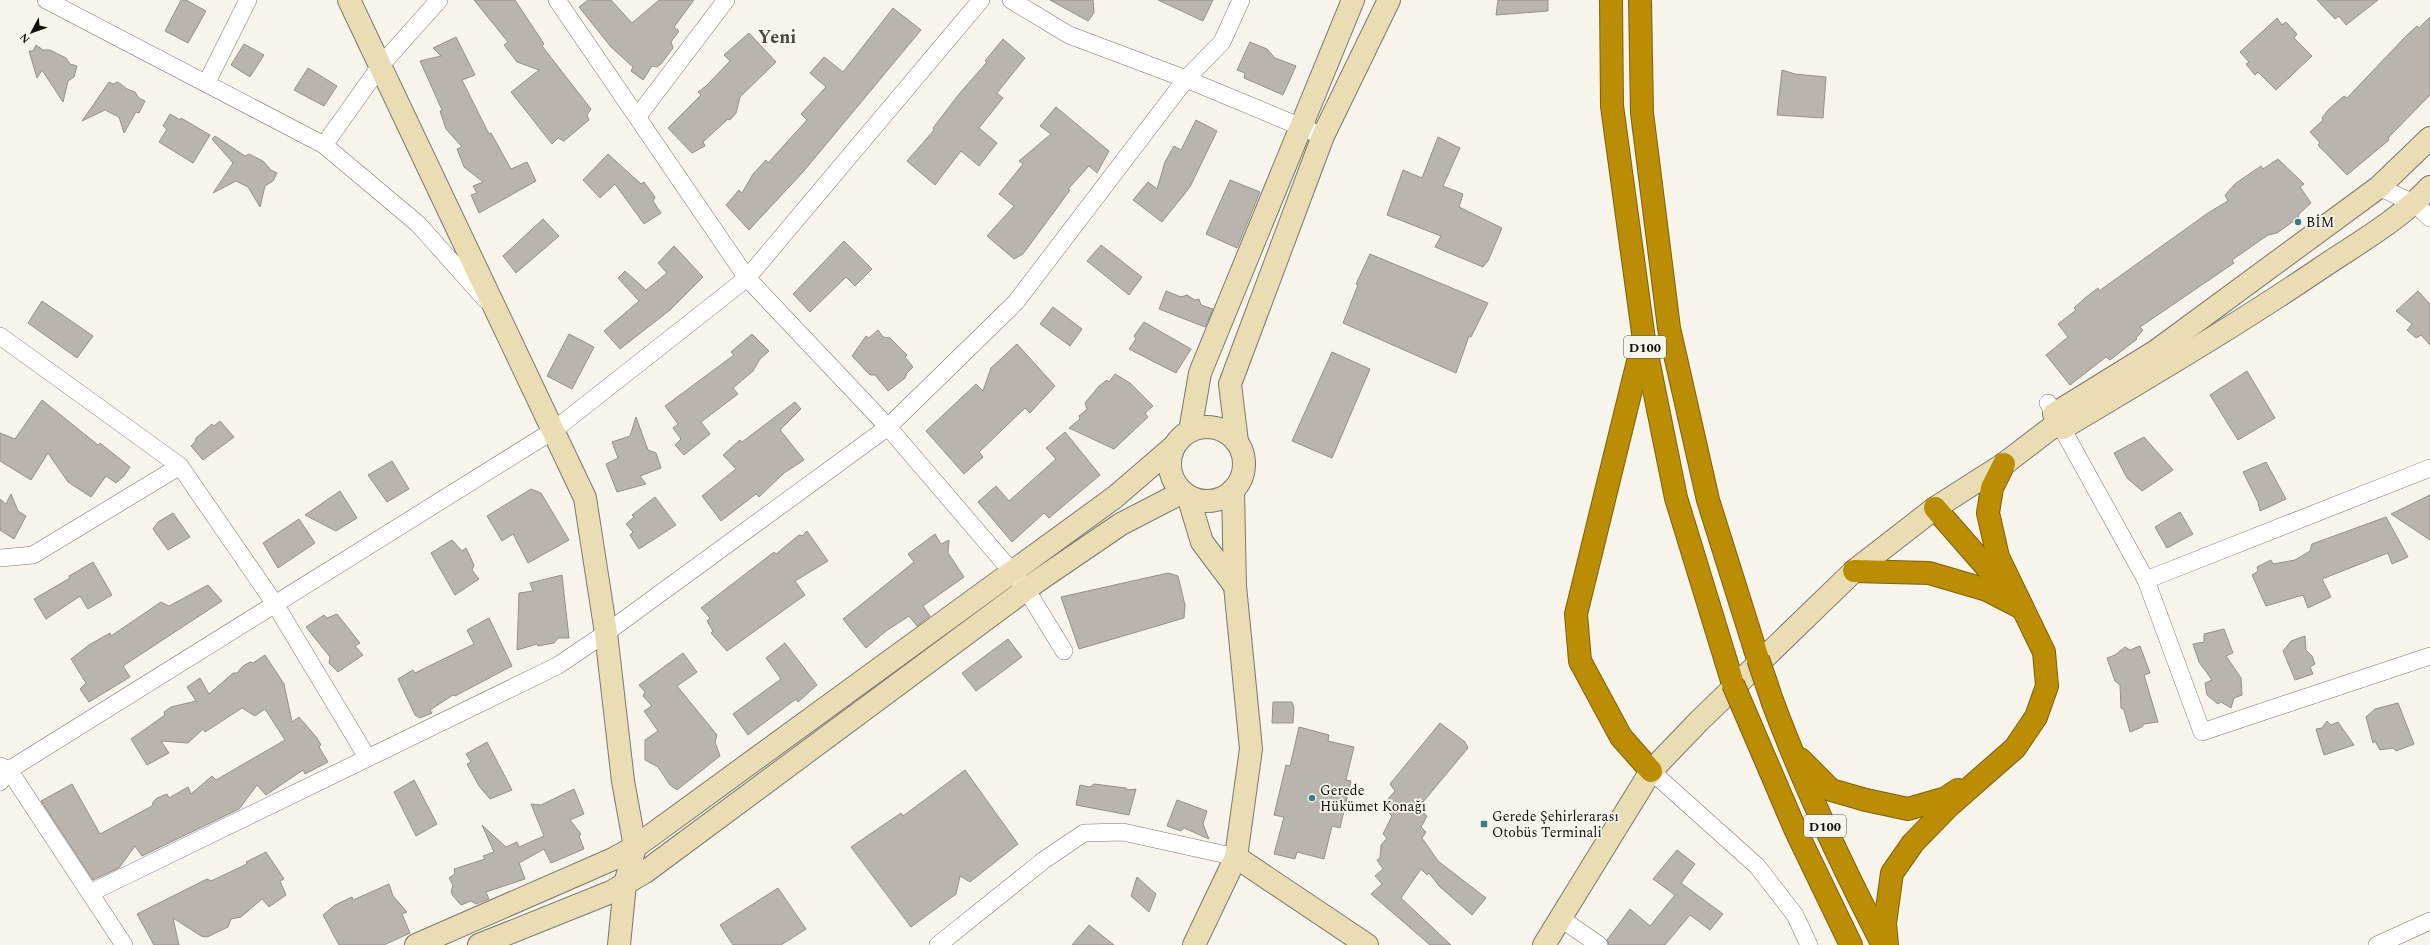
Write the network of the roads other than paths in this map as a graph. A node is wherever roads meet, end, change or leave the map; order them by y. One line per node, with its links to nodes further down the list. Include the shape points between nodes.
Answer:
1 (46, 0): 16 (street)
2 (248, 0): 16 (street)
3 (349, 0): 14 (street)
4 (439, 0): 14 (street)
5 (557, 0): 17 (street)
6 (726, 0): 17 (street)
7 (981, 0): 25 (street)
8 (1011, 0): 15 (street, via 1069,35)
9 (1241, 0): 15 (street, via 1222,42)
10 (1353, 0): 18 (street)
11 (1389, 0): 19 (street)
12 (1611, 0): 28 (highway, D100, via 1612,106)
13 (1640, 0): 51 (highway, D100, bridge, via 1642,113 1669,328 1708,500 1758,659)
14 (381, 65): 21 (street); 26 (street)
15 (1186, 80): 18 (street); 30 (street, via 1016,302)
16 (206, 82): 21 (street)
17 (638, 116): 25 (street)
18 (1299, 127): 19 (street); 32 (street, via 1200,373)
19 (1323, 136): 33 (street, via 1230,384)
20 (2430, 138): 22 (street)
21 (324, 145): 26 (street, via 418,224)
22 (2379, 187): 24 (street); 29 (street, via 2156,351)
23 (2430, 187): 24 (street)
24 (2422, 211): 29 (street, via 2247,318)
25 (747, 278): 30 (street); 31 (street)
26 (499, 315): 31 (street)
27 (0, 336): 36 (street)
28 (1644, 340): 53 (highway, via 1576,614 1580,661 1621,737); 72 (highway, D100, bridge, via 1676,498 1733,684 1796,831)
29 (2056, 417): 35 (street); 43 (street)
30 (888, 427): 44 (street); 48 (street)
31 (554, 430): 46 (street); 48 (street, via 585,498)
32 (1190, 431): 33 (street, via 1215,428); 34 (street)
33 (1236, 442): 38 (street, via 1242,452 1243,472)
34 (1173, 447): 39 (street, via 1170,469 1173,480); 44 (street)
35 (2004, 464): 40 (street); 47 (highway, via 1992,488 1988,512 1998,557)
36 (180, 466): 41 (street, via 33,555); 46 (street)
37 (2430, 468): 43 (street)
38 (1233, 490): 39 (street, via 1211,501 1199,500); 45 (street)
39 (1185, 494): 44 (street, via 1121,524); 45 (street, via 1202,542)
40 (1935, 508): 42 (street); 47 (highway)
41 (0, 558)
42 (1854, 571): 47 (highway, via 1929,573 1987,590); 53 (street)
43 (2146, 580): 50 (street, via 2202,732)
44 (1019, 581): 49 (street); 56 (street); 58 (street, via 645,872)
45 (1235, 586): 57 (street, via 1251,749)
46 (276, 604): 52 (street); 54 (street)
47 (2022, 608): 55 (highway, via 2044,652 2047,686 2036,717 2015,748)
48 (606, 633): 52 (street, via 557,666); 56 (street, via 623,781)
49 (1064, 651)
50 (2430, 656)
51 (1792, 752): 55 (highway, via 1831,790 1908,809 1946,798); 73 (highway, D100, via 1847,875)
52 (367, 756): 59 (street)
53 (1651, 771): 60 (street); 71 (street, via 1757,866 1795,915)
54 (3, 773): 59 (street)
55 (1985, 773): 74 (highway, via 1913,843 1892,873 1885,922)
56 (635, 847): 58 (street); 63 (street, via 613,860)
57 (1236, 857): 66 (street, via 1123,832 1084,833 1044,860); 67 (street); 68 (street)
58 (625, 884): 64 (street, via 612,892); 65 (street)
59 (90, 893): 62 (street)
60 (1560, 918): 69 (street); 70 (street)
61 (2430, 921): 75 (street)
62 (124, 945)
63 (416, 945)
64 (479, 945)
65 (618, 945)
66 (938, 945)
67 (1194, 945)
68 (1367, 945)
69 (1544, 945)
70 (1599, 945)
71 (1809, 945)
72 (1851, 945)
73 (1883, 945)
74 (1887, 945)
75 (2377, 945)

